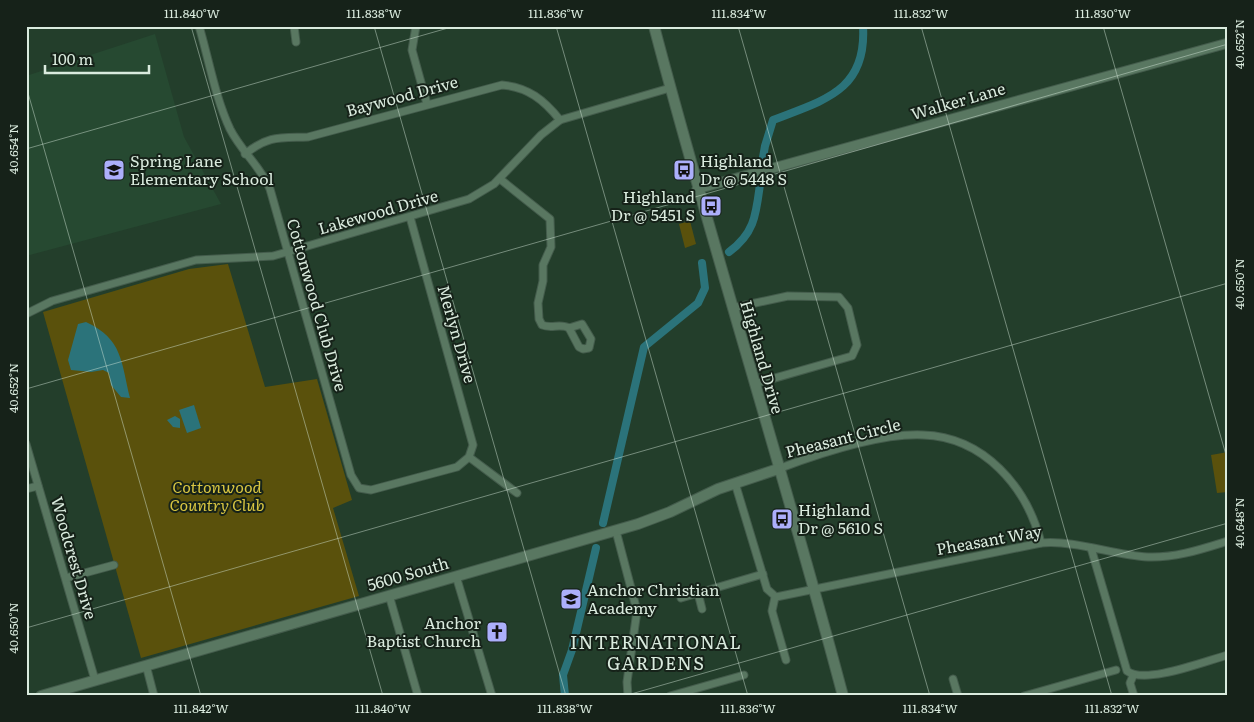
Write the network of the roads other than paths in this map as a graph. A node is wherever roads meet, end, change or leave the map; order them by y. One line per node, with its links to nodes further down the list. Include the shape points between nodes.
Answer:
1 (199, 26): 10 (street, Cottonwood Club Drive, via 226,117)
2 (294, 26): 5 (street)
3 (416, 26): 8 (street, via 412,50)
4 (654, 26): 7 (main road, Highland Drive)
5 (296, 42)
6 (1228, 43): 12 (street, Walker Lane)
7 (670, 88): 9 (street, Lakewood Drive); 12 (main road, Highland Drive)
8 (427, 104): 9 (street, Baywood Drive, via 488,87 513,86 539,97); 10 (street, Baywood Drive, via 308,137 270,139)
9 (560, 120): 11 (street, Lakewood Drive, via 541,135)
10 (245, 154): 14 (street, Cottonwood Club Drive, via 266,180)
11 (500, 179): 13 (street, Lakewood Drive, via 469,199); 17 (street, via 550,219 551,247 543,265 538,317 544,327)
12 (697, 189): 15 (main road, Highland Drive)
13 (410, 217): 14 (street, Lakewood Drive); 20 (street, Merlyn Drive, via 471,432 473,445)
14 (287, 252): 16 (street, Lakewood Drive, via 258,259 196,260 52,301); 20 (street, Cottonwood Club Drive, via 351,475 359,488 371,490 457,467)
15 (732, 308): 18 (main road, Highland Drive); 18 (street, via 795,295 839,298 848,308 857,345 852,356)
16 (26, 314)
17 (569, 328)
18 (754, 384): 21 (main road, Highland Drive)
19 (26, 444): 23 (street, Woodcrest Drive)
20 (469, 457): 25 (street)
21 (778, 469): 22 (main road, 5600 South); 28 (street, Pheasant Circle, via 888,438 922,435 946,439 978,452 1012,480 1032,514); 34 (main road, Highland Drive)
22 (735, 483): 26 (main road, 5600 South, via 657,518); 31 (street)
23 (38, 486): 24 (street); 33 (street, Woodcrest Drive)
24 (26, 489)
25 (517, 493)
26 (616, 531): 32 (main road, 5600 South); 52 (street, via 637,611)
27 (1228, 541): 29 (street, Pheasant Way, via 1167,556 1138,556)
28 (1041, 543): 29 (street, Pheasant Way); 34 (street, Pheasant Way)
29 (1091, 548): 45 (street, via 1124,666)
30 (114, 565): 33 (street)
31 (763, 574): 35 (street); 37 (street, via 768,590)
32 (456, 576): 36 (main road, 5600 South); 51 (street)
33 (66, 578): 47 (street, Woodcrest Drive)
34 (814, 589): 37 (street, Pheasant Way); 54 (main road, Highland Drive)
35 (698, 593): 38 (street); 39 (street)
36 (389, 595): 42 (main road, 5600 South); 50 (street)
37 (775, 597): 41 (street, via 773,613)
38 (681, 598)
39 (702, 609)
40 (1228, 655): 45 (street, via 1149,677)
41 (786, 660)
42 (146, 665): 47 (main road, 5600 South); 49 (street)
43 (1116, 670): 56 (street)
44 (744, 675): 53 (street)
45 (1132, 676): 57 (street, via 1130,683)
46 (953, 679): 55 (street)
47 (95, 680): 48 (main road, 5600 South)
48 (41, 696)
49 (154, 696)
50 (418, 696)
51 (492, 696)
52 (628, 696)
53 (670, 696)
54 (843, 696)
55 (958, 696)
56 (1024, 696)
57 (1134, 696)

